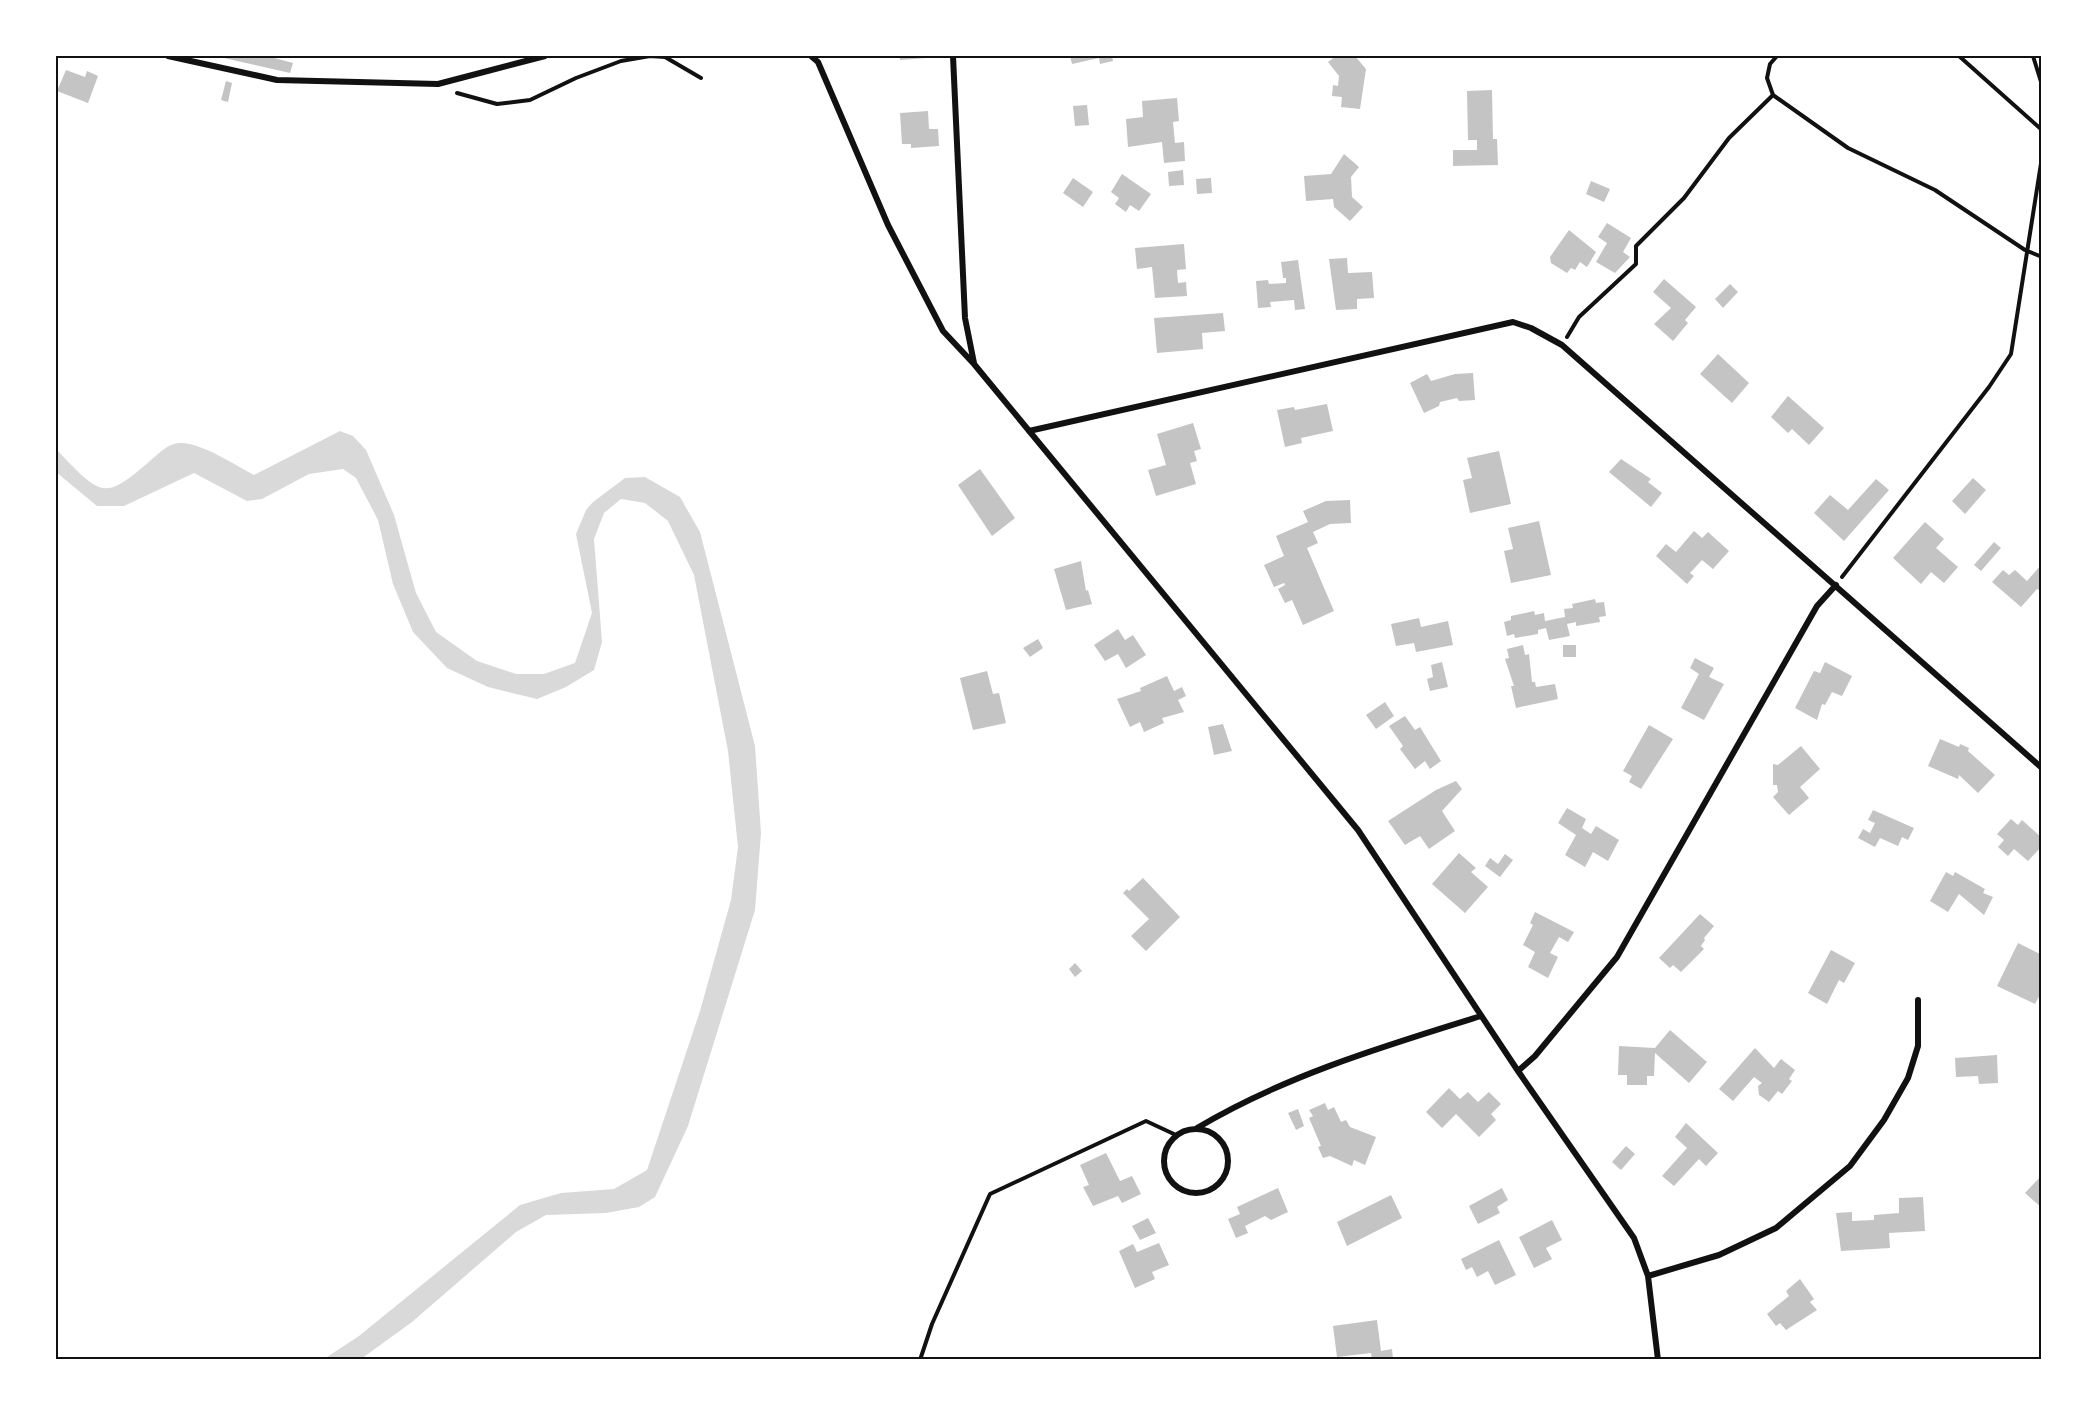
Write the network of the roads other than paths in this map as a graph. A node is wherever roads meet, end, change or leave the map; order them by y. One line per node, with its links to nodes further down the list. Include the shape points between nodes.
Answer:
1 (168, 56): 2 (street, via 277,80 438,84)
2 (545, 56)
3 (811, 56): 5 (street, via 818,62 888,225 943,331)
4 (953, 56): 5 (street, via 965,318)
5 (974, 364): 6 (street)
6 (1029, 431): 7 (street, via 1512,322 1562,345); 10 (street, via 1358,830)
7 (1836, 585): 8 (street); 11 (street, via 1817,606 1617,957 1535,1056)
8 (2042, 768)
9 (1918, 1000): 13 (street, via 1918,1046 1908,1078 1884,1120 1850,1166 1776,1228 1719,1255)
10 (1481, 1016): 11 (street); 12 (street, via 1369,1051 1236,1105)
11 (1518, 1071): 13 (street, via 1634,1238)
12 (1197, 1128): 12 (street, via 1211,1132 1227,1152 1224,1179 1202,1193 1185,1192 1172,1183 1165,1171 1164,1151 1176,1135)
13 (1648, 1276): 14 (street)
14 (1658, 1359)

